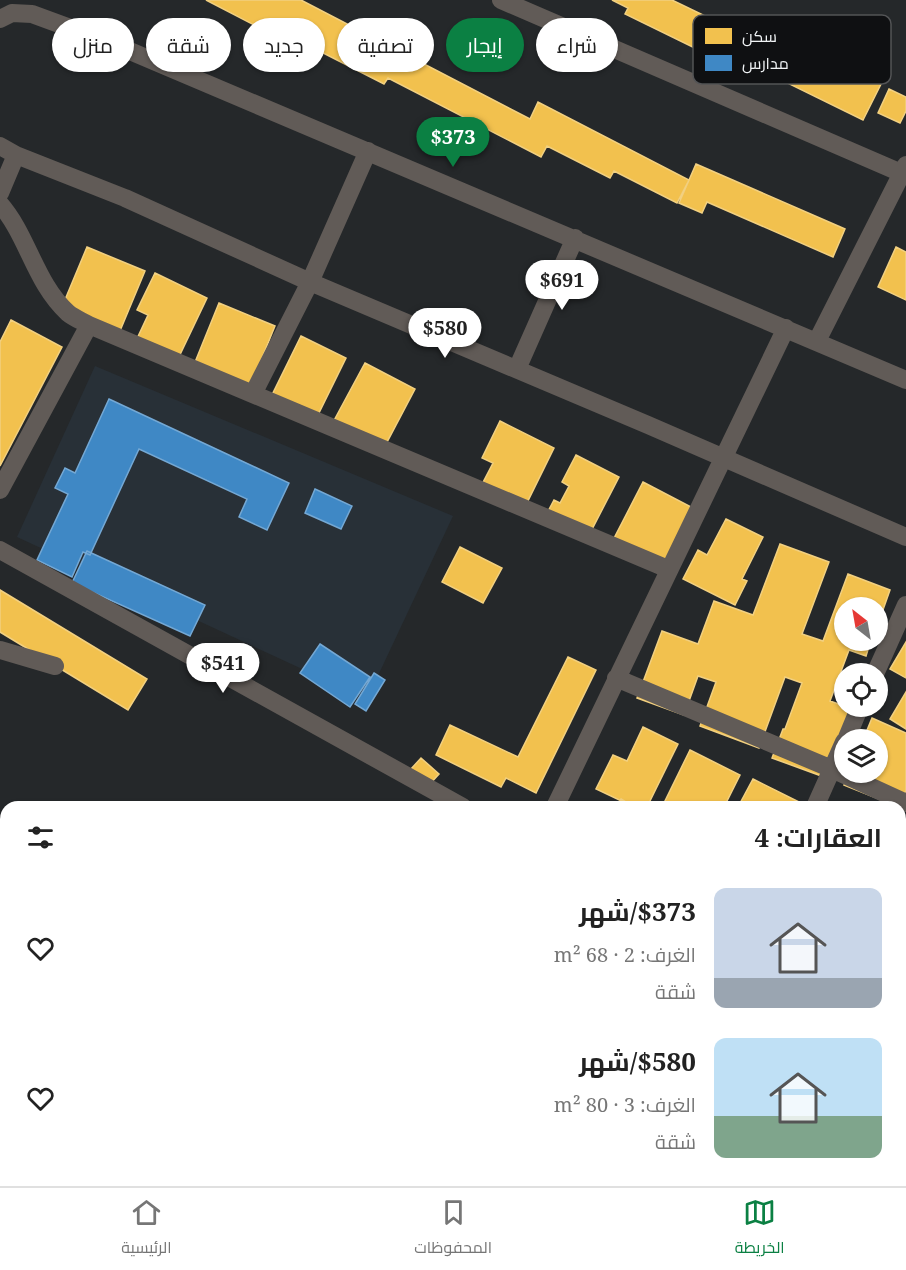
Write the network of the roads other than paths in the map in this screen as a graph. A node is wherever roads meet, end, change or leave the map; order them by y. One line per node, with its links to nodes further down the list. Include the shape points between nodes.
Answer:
1 (502, 0): 3 (street)
2 (0, 19): 6 (street, via 12,13 32,14)
3 (693, 81)
4 (700, 84): 8 (street)
5 (0, 146): 7 (street)
6 (368, 151): 11 (street); 12 (street)
7 (16, 155): 9 (street); 12 (street, via 125,198)
8 (905, 171): 15 (street)
9 (0, 193)
10 (0, 204): 13 (street, via 10,215 52,294 69,314)
11 (575, 238): 14 (street); 16 (street)
12 (310, 282): 16 (street); 18 (street)
13 (88, 325): 18 (street); 20 (street)
14 (786, 328): 15 (street); 19 (street)
15 (817, 341): 17 (street)
16 (517, 369): 19 (street)
17 (906, 380)
18 (253, 394): 23 (street)
19 (723, 458): 21 (street); 23 (street)
20 (0, 490)
21 (906, 537)
22 (0, 550): 31 (street)
23 (668, 569): 28 (street)
24 (906, 605): 26 (street)
25 (0, 651): 27 (street)
26 (880, 663)
27 (55, 666)
28 (616, 678): 30 (street); 32 (street)
29 (834, 765): 30 (street)
30 (832, 769): 33 (street); 34 (street)
31 (452, 801)
32 (558, 801)
33 (818, 801)
34 (904, 801)

